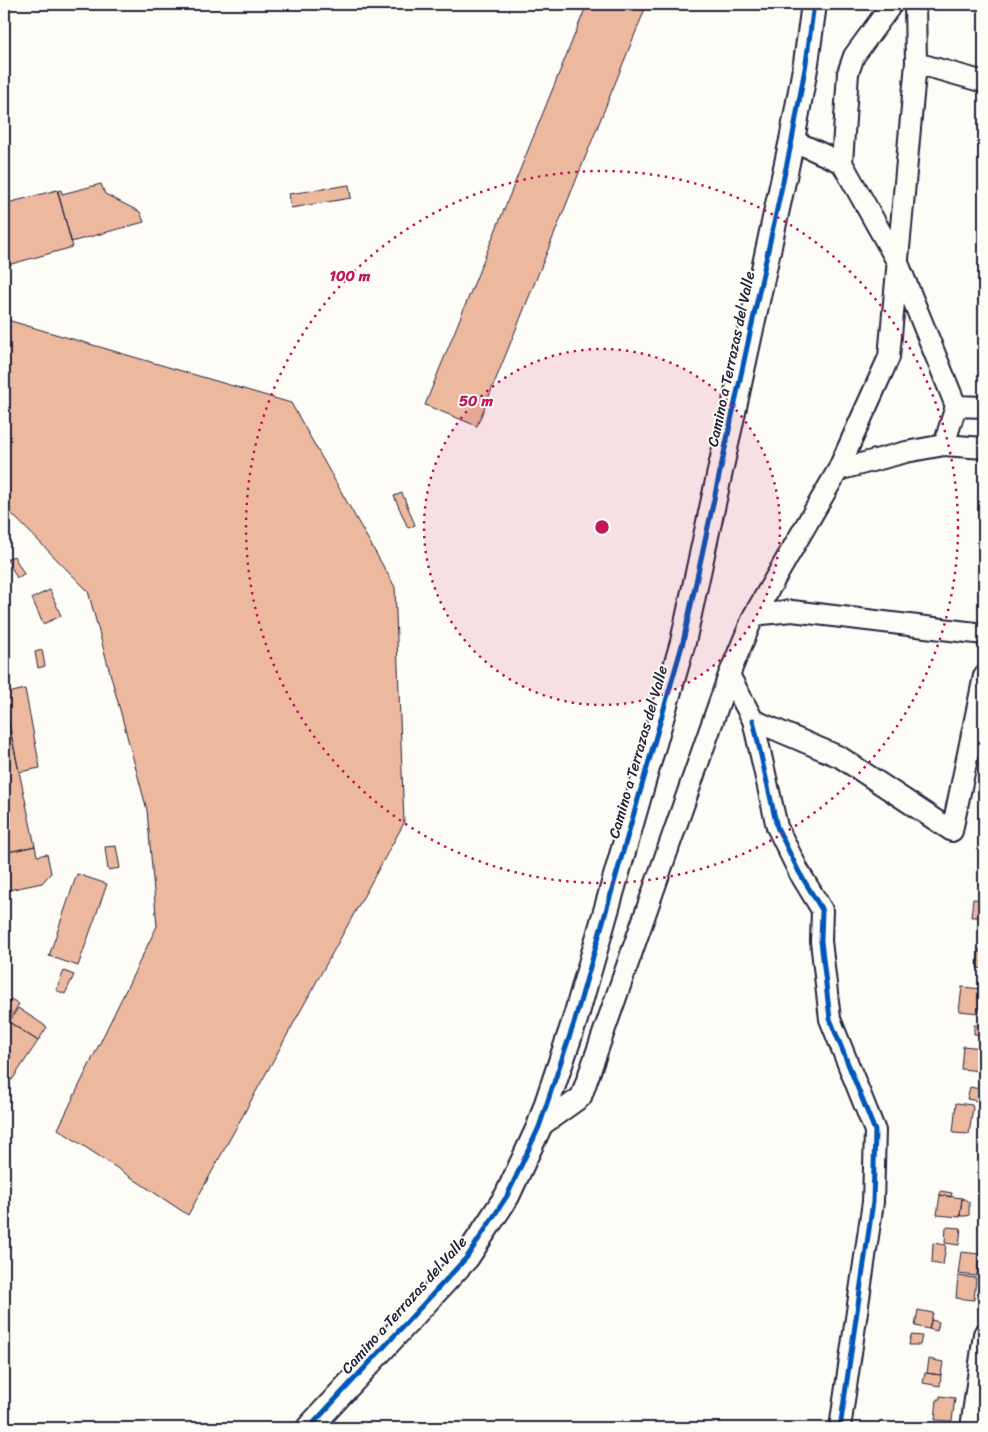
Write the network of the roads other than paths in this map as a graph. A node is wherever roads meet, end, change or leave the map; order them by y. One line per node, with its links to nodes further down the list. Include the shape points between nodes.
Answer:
1 (814, 4): 6 (street, Camino a Terrazas del Valle)
2 (892, 4): 7 (street, via 854,56 848,73)
3 (915, 4): 4 (street)
4 (916, 63): 5 (street); 8 (street)
5 (984, 82)
6 (792, 140): 7 (street); 19 (street, Camino a Terrazas del Valle, via 682,642 574,1023)
7 (842, 163): 8 (street)
8 (898, 263): 9 (street); 13 (street, via 889,357)
9 (956, 406): 10 (street); 11 (street)
10 (984, 407)
11 (944, 445): 12 (street); 13 (street)
12 (984, 448)
13 (838, 470): 14 (street)
14 (754, 615): 15 (street, via 792,611); 16 (street)
15 (984, 634)
16 (729, 675): 18 (street); 19 (street, via 581,1097)
17 (984, 676): 18 (street, via 952,831 840,758)
18 (753, 720): 22 (street, via 776,827 822,910 821,941 830,1019 875,1131 873,1202)
19 (539, 1127): 21 (street, Camino a Terrazas del Valle, via 507,1196 467,1257)
20 (984, 1334): 23 (street)
21 (309, 1428)
22 (840, 1428)
23 (971, 1428)

